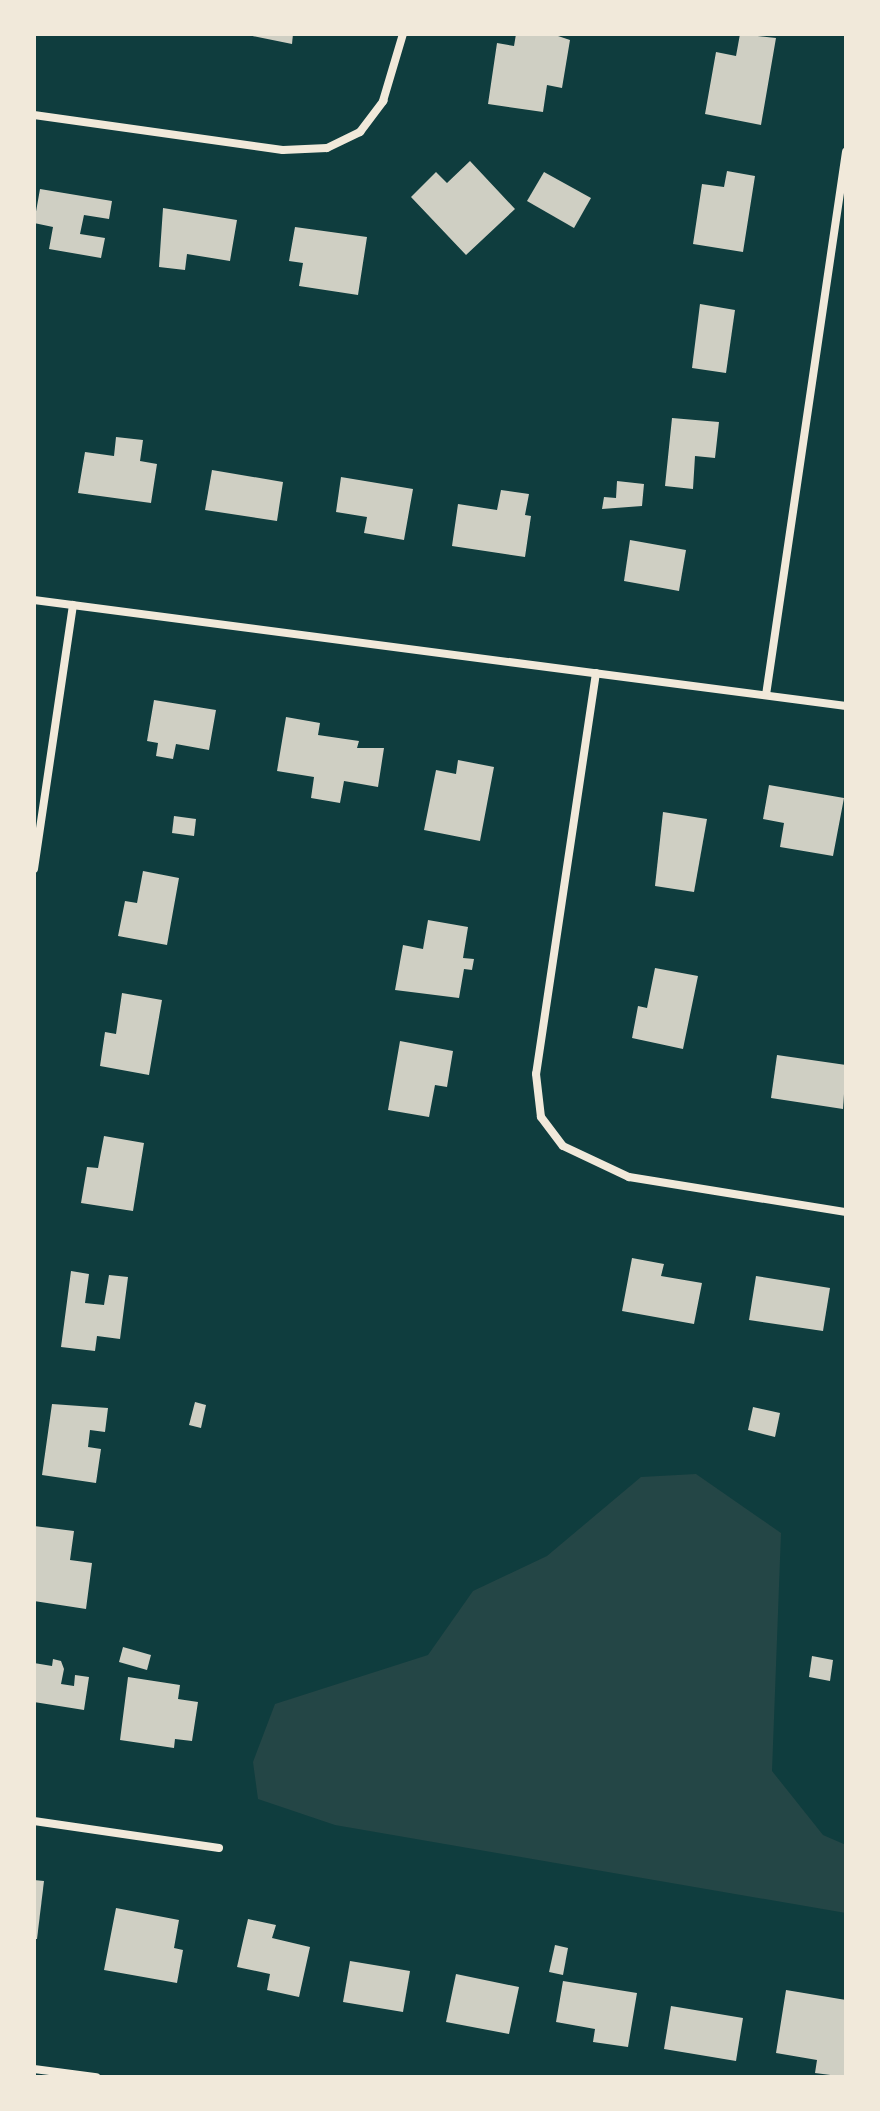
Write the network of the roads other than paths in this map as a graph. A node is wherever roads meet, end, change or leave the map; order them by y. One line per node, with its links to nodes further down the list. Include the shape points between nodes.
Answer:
1 (403, 34): 2 (street, via 383,101 360,132 327,148 283,150)
2 (34, 115)
3 (846, 152): 4 (street)
4 (841, 228): 8 (street)
5 (34, 600): 6 (street)
6 (73, 605): 7 (street); 10 (street)
7 (596, 673): 8 (street); 11 (street, via 536,1074 541,1117 563,1146 629,1177)
8 (766, 695): 9 (street)
9 (846, 706)
10 (34, 869)
11 (846, 1212)
12 (34, 1821): 13 (street)
13 (219, 1848)
14 (34, 2069): 15 (street)
15 (96, 2077)

